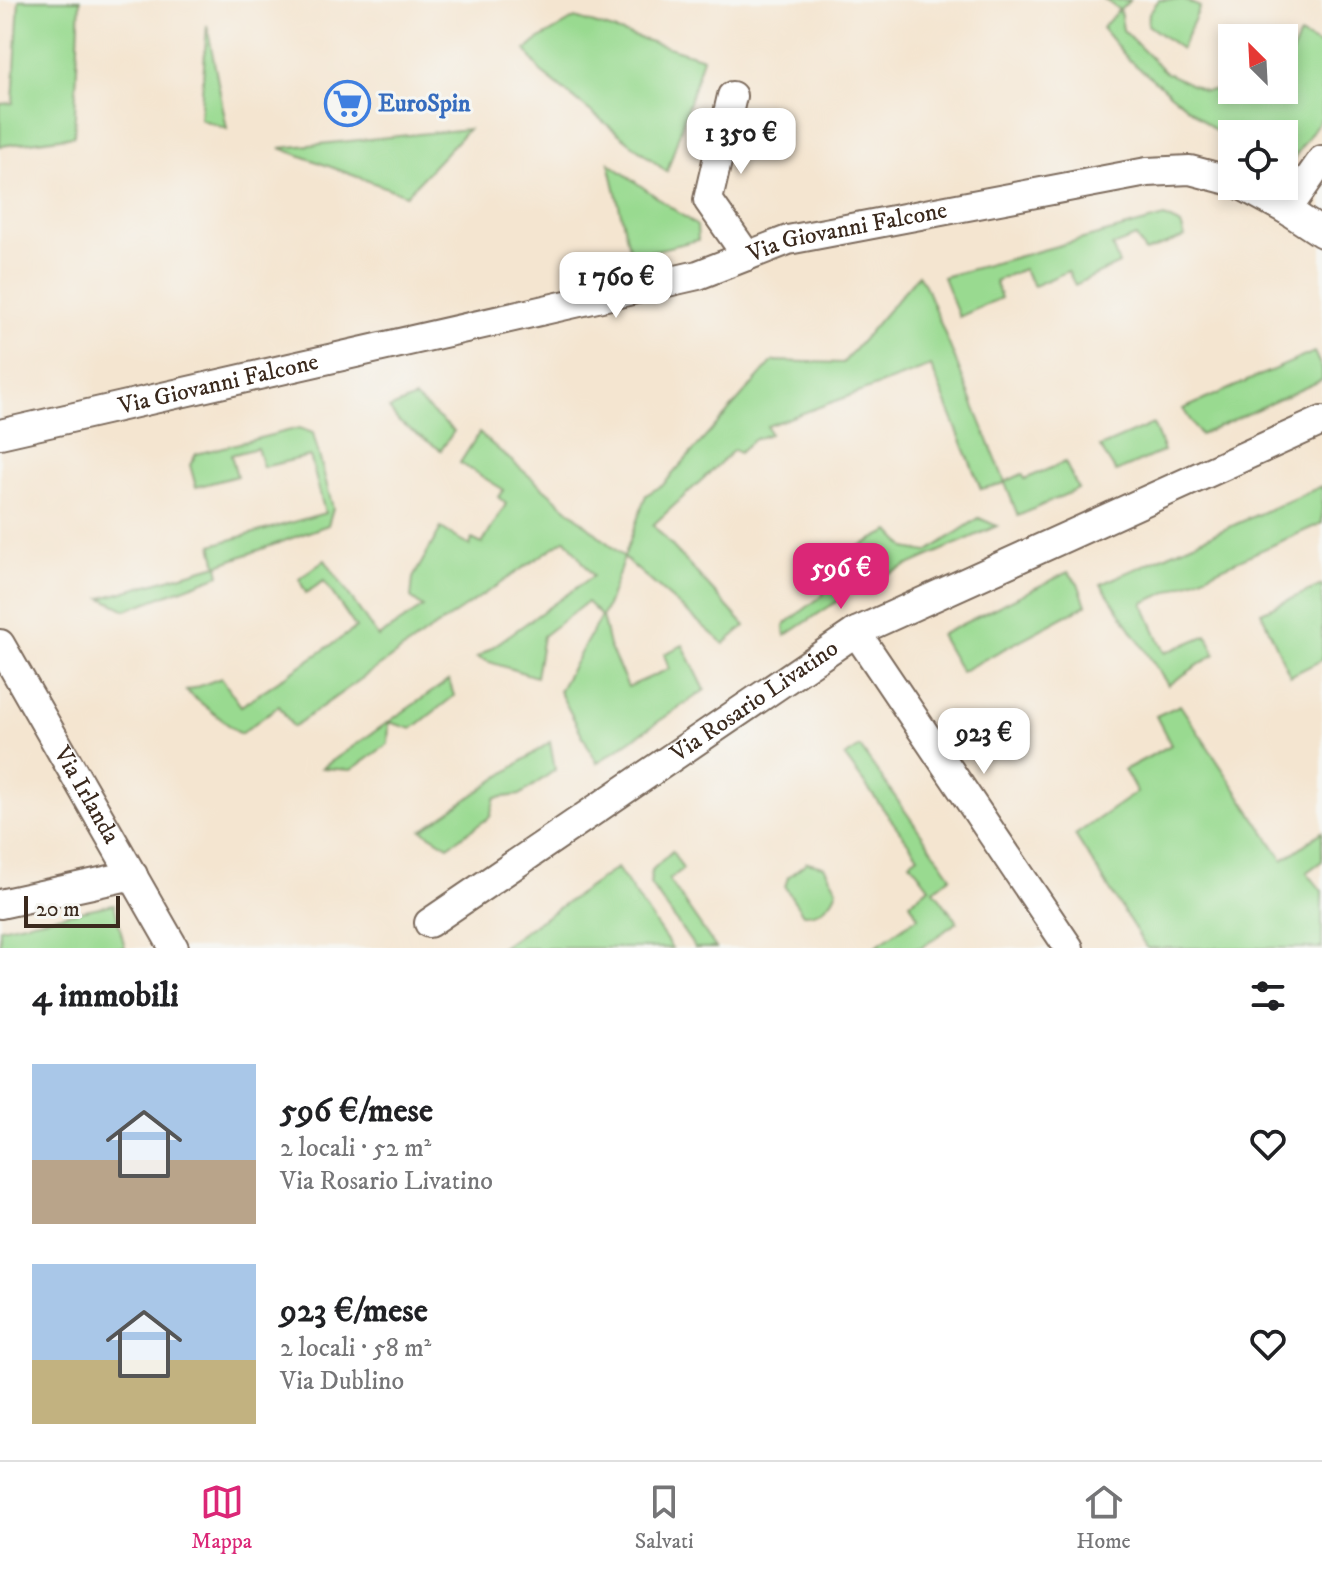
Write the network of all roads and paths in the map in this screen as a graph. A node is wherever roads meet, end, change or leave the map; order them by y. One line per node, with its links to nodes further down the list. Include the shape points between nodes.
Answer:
1 (732, 96): 7 (street, via 708,200)
2 (1322, 160): 5 (street)
3 (1218, 177): 7 (street, Via Giovanni Falcone, via 1190,170 1147,172 788,240)
4 (1269, 200): 5 (street)
5 (1287, 210): 6 (street)
6 (1322, 233)
7 (747, 256): 9 (street, Via Giovanni Falcone, via 698,275)
8 (1322, 421): 10 (street, Via Rosario Livatino)
9 (0, 434)
10 (856, 632): 14 (street, Via Rosario Livatino); 16 (street)
11 (0, 644): 12 (street, Via Irlanda)
12 (133, 875): 13 (street); 15 (street, Via Irlanda)
13 (0, 904)
14 (429, 923)
15 (174, 948)
16 (1069, 948)

